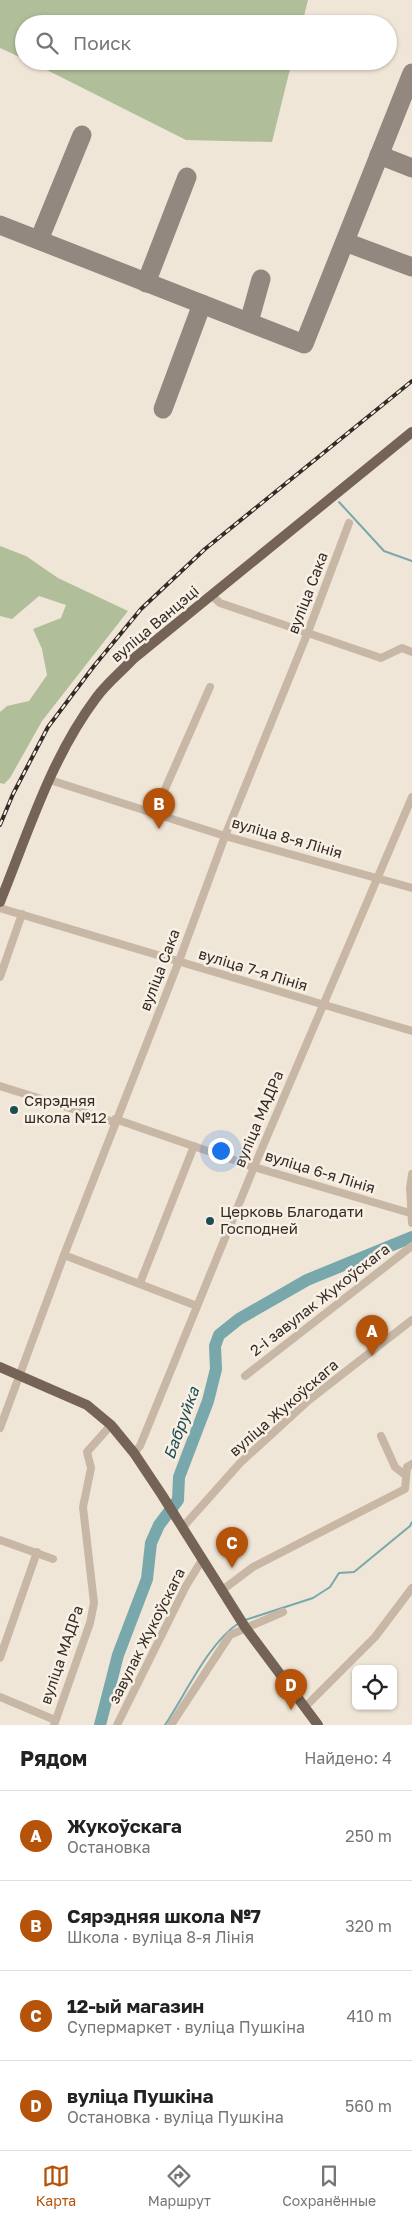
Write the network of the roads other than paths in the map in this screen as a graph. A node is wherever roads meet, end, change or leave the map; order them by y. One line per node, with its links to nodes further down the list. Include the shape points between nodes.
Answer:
1 (412, 432): 3 (main road, вуліца Ванцэці)
2 (349, 523): 4 (street, вуліца Сака)
3 (211, 596): 4 (street, via 220,603); 7 (main road, вуліца Ванцэці, via 133,659 97,696 69,738)
4 (308, 632): 5 (street, via 382,658 402,648); 10 (street, вуліца Сака)
5 (412, 652)
6 (210, 687): 9 (street)
7 (50, 780): 9 (street, вуліца 8-я Лінія); 13 (main road, вуліца Ванцэці)
8 (412, 796): 11 (street, вуліца МАДРа)
9 (154, 814): 10 (street, вуліца 8-я Лінія)
10 (225, 836): 11 (street, вуліца 8-я Лінія); 16 (street, вуліца Сака)
11 (378, 878): 12 (street, вуліца 8-я Лінія); 18 (street, вуліца МАДРа)
12 (412, 888)
13 (0, 902)
14 (0, 908): 15 (street, вуліца 7-я Лінія)
15 (22, 914): 16 (street, вуліца 7-я Лінія); 17 (street)
16 (179, 961): 18 (street, вуліца 7-я Лінія); 21 (street, вуліца Сака)
17 (0, 977)
18 (323, 1006): 19 (street, вуліца 7-я Лінія); 23 (street, вуліца МАДРа)
19 (412, 1031)
20 (0, 1086): 21 (street, вуліца 6-я Лінія)
21 (115, 1121): 22 (street, вуліца 6-я Лінія); 28 (street, вуліца Сака)
22 (194, 1146): 23 (street, вуліца 6-я Лінія); 29 (street)
23 (254, 1167): 25 (street, вуліца 6-я Лінія); 30 (street, вуліца МАДРа)
24 (412, 1174): 25 (street)
25 (410, 1213): 26 (street)
26 (412, 1223)
27 (412, 1246): 34 (street, 2-і завулак Жукоўскага)
28 (64, 1255): 29 (street); 33 (street, вуліца Сака)
29 (140, 1283): 30 (street)
30 (197, 1306): 38 (street, вуліца МАДРа, via 140,1446)
31 (412, 1320): 41 (street, вуліца Жукоўскага, via 302,1407 240,1464)
32 (0, 1367): 33 (main road)
33 (19, 1376): 35 (main road, via 88,1405); 36 (street, вуліца Сака)
34 (245, 1376)
35 (111, 1425): 38 (main road); 53 (street, вуліца МАДРа, via 87,1452 91,1468 83,1507 94,1603)
36 (0, 1428)
37 (380, 1436): 40 (street, via 395,1467)
38 (134, 1453): 41 (main road)
39 (412, 1464): 40 (street, via 407,1466)
40 (405, 1475): 47 (street, via 405,1489 253,1567)
41 (183, 1527): 45 (main road)
42 (0, 1540): 43 (street)
43 (37, 1552): 44 (street); 50 (street)
44 (53, 1559)
45 (202, 1560): 47 (main road); 54 (street, завулак Жукоўскага)
46 (412, 1588): 52 (street, via 375,1637)
47 (221, 1591): 49 (main road)
48 (283, 1612): 49 (street)
49 (243, 1623): 52 (main road); 55 (street, via 220,1647)
50 (0, 1658)
51 (0, 1697): 53 (street)
52 (305, 1707): 56 (main road)
53 (55, 1722)
54 (117, 1725)
55 (171, 1725)
56 (318, 1725)

